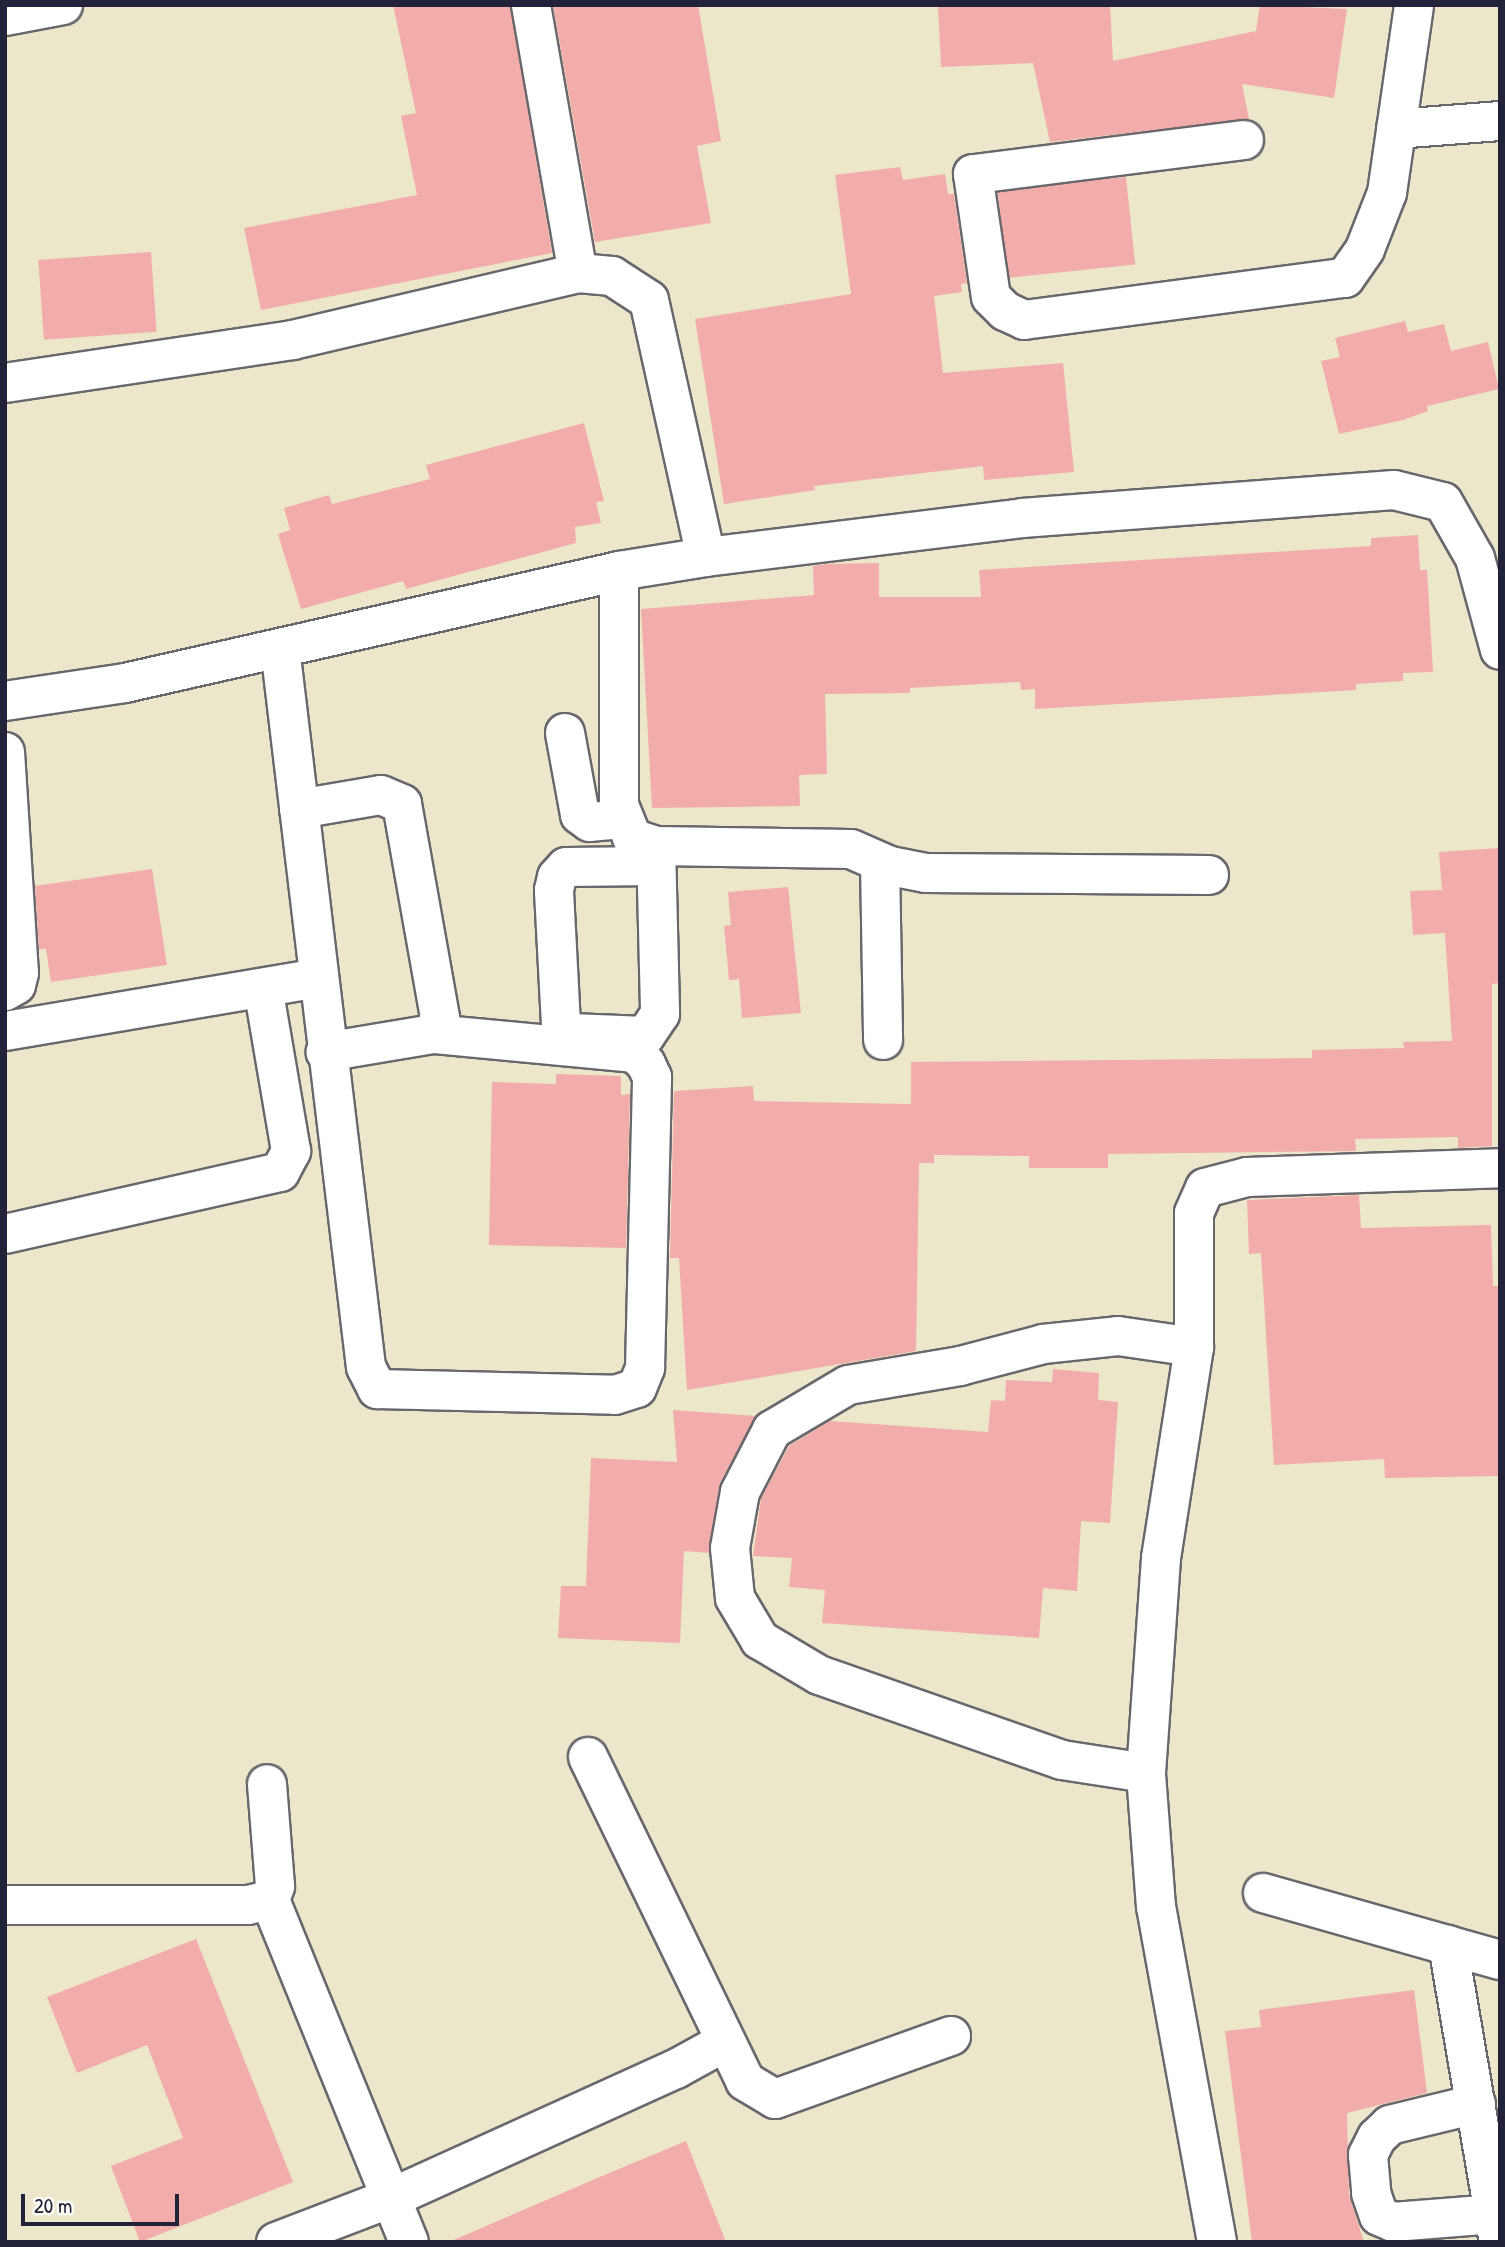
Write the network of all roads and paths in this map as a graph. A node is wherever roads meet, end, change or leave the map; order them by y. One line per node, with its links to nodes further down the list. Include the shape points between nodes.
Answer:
1 (63, 5): 4 (street)
2 (531, 5): 8 (street)
3 (1414, 5): 6 (street)
4 (5, 16)
5 (1500, 121): 6 (street)
6 (1396, 129): 7 (street, via 1378,221 1345,278 1024,320 991,297 973,174)
7 (1244, 141)
8 (578, 273): 9 (street, via 293,340); 10 (street, via 612,276 649,300)
9 (5, 383)
10 (706, 557): 11 (street); 13 (street, via 1022,518 1394,490 1443,502 1475,558)
11 (619, 571): 12 (street); 18 (street, via 618,773)
12 (280, 648): 14 (street, via 125,683); 17 (street)
13 (1500, 650)
14 (5, 701)
15 (565, 733): 18 (street, via 580,816 590,822)
16 (5, 751): 24 (street, via 19,973 16,985)
17 (299, 808): 22 (street); 26 (street, via 381,794 402,804 440,1018)
18 (624, 819): 19 (street, via 632,838)
19 (656, 856): 19 (street, via 660,1014 654,1027 645,1036 571,1033 561,1025 557,877 566,867); 20 (street, via 851,849)
20 (880, 863): 21 (street, via 925,873); 27 (street)
21 (1209, 875)
22 (318, 978): 23 (street); 28 (street)
23 (263, 988): 25 (street); 30 (street, via 291,1151 280,1172)
24 (5, 991)
25 (5, 1031)
26 (433, 1034): 28 (street); 28 (street, via 635,1053 646,1064 652,1077 645,1368 637,1388 615,1395 377,1389 366,1367)
27 (883, 1040)
28 (326, 1052)
29 (1500, 1168): 31 (street, via 1247,1177 1205,1188 1194,1213)
30 (5, 1234)
31 (1194, 1348): 33 (street, via 1161,1558); 33 (street, via 1118,1336 1055,1343 960,1366 848,1385 772,1430 740,1492 730,1548 735,1598 760,1640 819,1675 1062,1760)
32 (588, 1757): 41 (street)
33 (1146, 1773): 48 (street, via 1156,1906)
34 (267, 1784): 36 (street, via 275,1886)
35 (1262, 1893): 38 (street)
36 (270, 1900): 37 (street, via 248,1905); 44 (street)
37 (5, 1905)
38 (1448, 1945): 39 (street); 42 (street)
39 (1500, 1960)
40 (951, 2036): 41 (street, via 775,2099 745,2081)
41 (723, 2043): 44 (street, via 676,2069)
42 (1476, 2105): 43 (street); 45 (street, via 1390,2125 1368,2155 1379,2216)
43 (1491, 2149): 45 (street)
44 (391, 2198): 46 (street); 47 (street)
45 (1478, 2229)
46 (276, 2242)
47 (409, 2242)
48 (1217, 2242)

